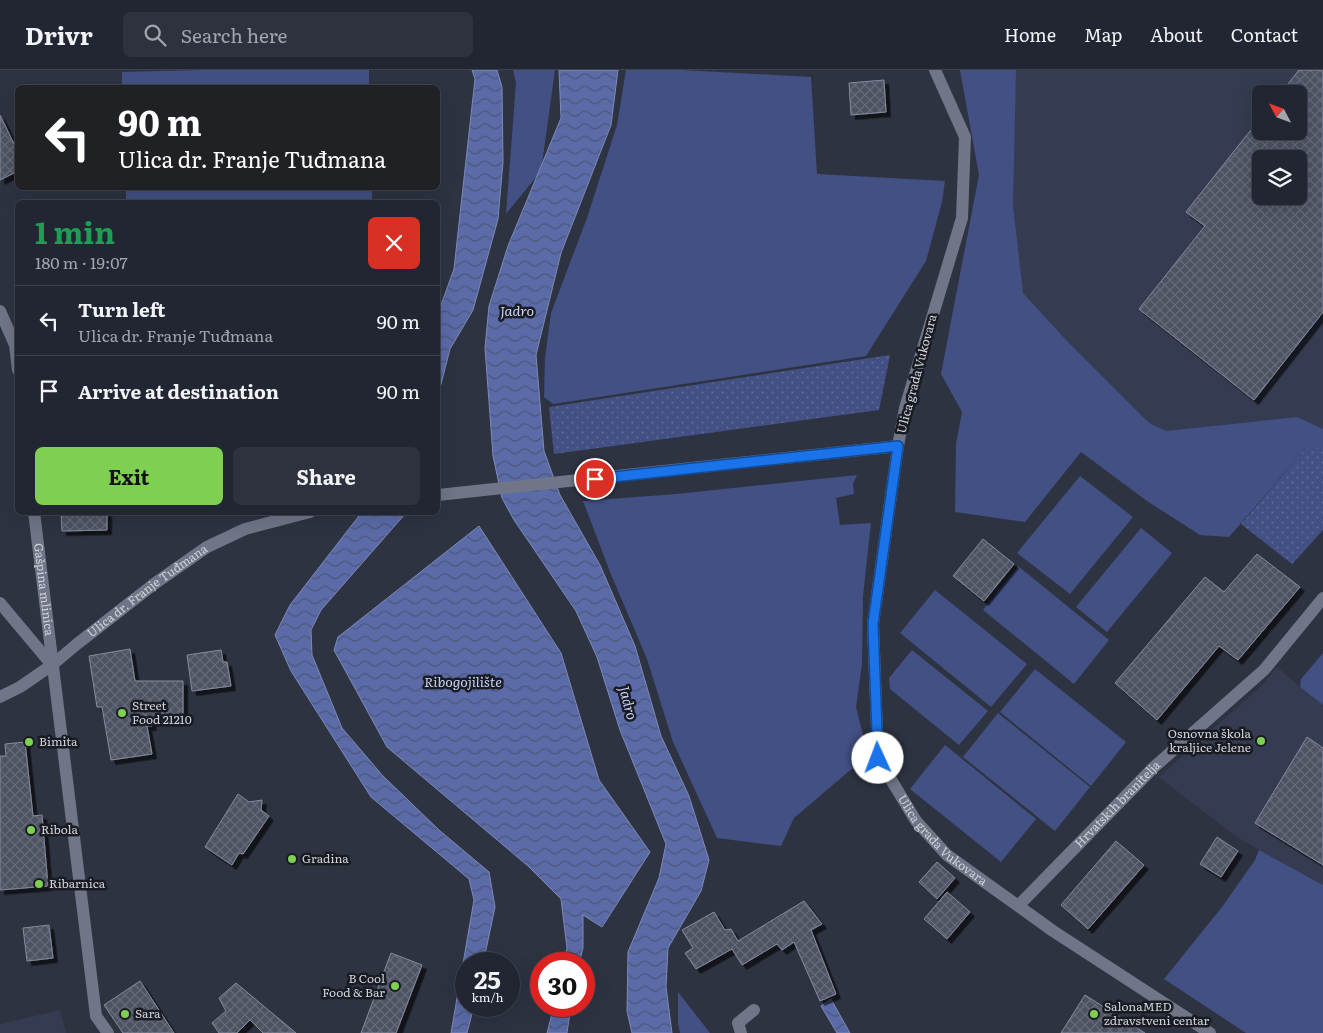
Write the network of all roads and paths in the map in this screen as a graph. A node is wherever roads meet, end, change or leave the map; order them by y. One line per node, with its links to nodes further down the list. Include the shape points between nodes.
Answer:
1 (935, 70): 4 (street, Ulica grada Vukovara, via 965,137 962,218 906,408)
2 (0, 311): 3 (street)
3 (15, 345)
4 (898, 446): 5 (street); 12 (street, Ulica grada Vukovara, via 873,624 878,758 916,821 947,855)
5 (440, 495)
6 (34, 515): 10 (street, Gašpina mlinica)
7 (299, 515): 10 (street, Ulica dr. Franje Tuđmana, via 244,530 207,547 154,584)
8 (1323, 598): 12 (street, Hrvatskih branitelja, via 1264,670 1153,768)
9 (0, 603): 10 (street)
10 (52, 665): 11 (street, Ulica dr. Franje Tuđmana); 14 (street, Gašpina mlinica, via 96,1016)
11 (0, 697)
12 (1019, 905): 16 (street, Ulica grada Vukovara, via 1053,931)
13 (754, 1010): 15 (street, via 738,1023)
14 (108, 1033)
15 (741, 1033)
16 (1210, 1033)

